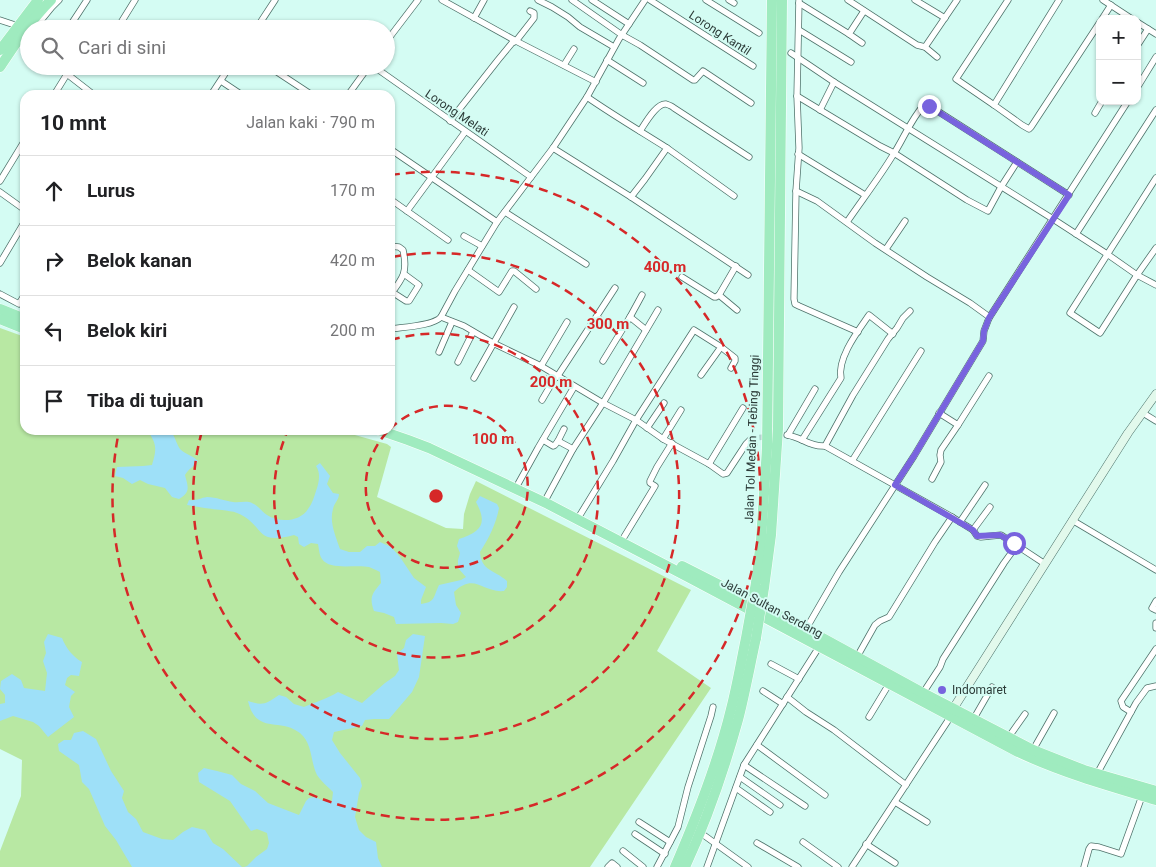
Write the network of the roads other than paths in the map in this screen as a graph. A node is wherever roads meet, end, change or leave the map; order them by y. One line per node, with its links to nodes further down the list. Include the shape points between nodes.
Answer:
1 (51, 0): 34 (highway)
2 (59, 0): 35 (street)
3 (87, 0): 36 (street)
4 (135, 0): 37 (street)
5 (275, 0): 38 (street)
6 (418, 0): 44 (street)
7 (442, 0): 30 (street)
8 (484, 0): 30 (street)
9 (538, 0): 55 (street)
10 (572, 0): 49 (street)
11 (592, 0): 39 (street)
12 (645, 0): 39 (street)
13 (650, 0): 66 (street, Lorong Kantil)
14 (706, 0): 46 (street)
15 (772, 0): 224 (highway, Jalan Tol Medan - Tebing Tinggi, via 766,448)
16 (782, 0): 224 (highway, Jalan Tol Medan - Tebing Tinggi, via 778,429 771,536)
17 (848, 0): 26 (street)
18 (915, 0): 31 (street)
19 (957, 0): 31 (street)
20 (1008, 0): 88 (street, via 956,79)
21 (1059, 0): 88 (street)
22 (1103, 0): 25 (street)
23 (799, 1): 45 (street); 47 (street)
24 (35, 2): 33 (highway)
25 (1111, 5): 28 (street); 29 (street)
26 (864, 10): 47 (street); 56 (street)
27 (530, 11): 53 (street, via 534,18)
28 (1104, 15)
29 (1126, 15)
30 (474, 18): 53 (street)
31 (945, 18): 56 (street)
32 (0, 20): 43 (street)
33 (29, 20)
34 (33, 20)
35 (41, 20)
36 (74, 20)
37 (123, 20)
38 (262, 20)
39 (629, 24): 49 (street)
40 (1141, 25): 42 (street)
41 (1096, 28): 88 (street, via 1029,129)
42 (1148, 29): 48 (street); 52 (street)
43 (20, 30)
44 (395, 30)
45 (799, 30): 60 (street); 64 (street)
46 (759, 33)
47 (849, 34): 54 (street)
48 (1156, 34)
49 (622, 35): 55 (street); 87 (street, via 693,80 703,71)
50 (20, 36): 58 (highway)
51 (20, 40): 67 (highway)
52 (1141, 40)
53 (516, 42): 65 (street); 94 (street)
54 (862, 43)
55 (614, 47): 63 (street)
56 (925, 47): 61 (street)
57 (574, 49): 65 (street)
58 (0, 50)
59 (791, 53): 60 (street)
60 (798, 57): 77 (street); 85 (street)
61 (938, 57)
62 (1156, 57): 75 (street)
63 (607, 60): 76 (street); 78 (street)
64 (851, 62)
65 (564, 65): 76 (street)
66 (753, 66)
67 (0, 67)
68 (66, 75): 79 (street)
69 (68, 75): 80 (street)
70 (225, 75): 74 (street)
71 (282, 75): 83 (street)
72 (362, 75): 84 (street)
73 (386, 75): 94 (street, Lorong Melati)
74 (221, 81): 81 (street); 82 (street)
75 (1141, 81)
76 (596, 82): 86 (street)
77 (834, 82): 91 (street); 95 (street)
78 (643, 83)
79 (57, 90)
80 (88, 90)
81 (215, 90)
82 (234, 90)
83 (304, 90)
84 (351, 90)
85 (797, 96): 91 (street); 103 (street)
86 (587, 97): 96 (street); 99 (street)
87 (751, 103)
88 (994, 105)
89 (1100, 105): 93 (street)
90 (1125, 105): 114 (street)
91 (820, 110): 102 (street)
92 (1156, 110): 126 (street)
93 (1095, 113)
94 (450, 121): 97 (street, Lorong Melati)
95 (908, 129): 102 (street); 105 (street, via 922,106 929,106); 110 (street)
96 (640, 131): 100 (street); 104 (street, via 657,108 666,104)
97 (466, 132): 106 (street, Lorong Melati); 107 (street)
98 (20, 148): 109 (street)
99 (553, 148): 106 (street); 116 (street)
100 (667, 148): 115 (street); 116 (street)
101 (395, 153): 107 (street)
102 (894, 153): 110 (street, via 988,211); 113 (street)
103 (798, 154): 111 (street); 113 (street)
104 (749, 157)
105 (1017, 162): 110 (street); 114 (street)
106 (531, 177): 120 (street)
107 (431, 178): 119 (street); 123 (street)
108 (1156, 178): 133 (street)
109 (0, 181)
110 (1001, 186): 121 (street)
111 (796, 191): 124 (street); 167 (street, via 795,304)
112 (0, 192): 118 (street)
113 (865, 195): 124 (street)
114 (1069, 195): 121 (street)
115 (734, 196)
116 (632, 197): 136 (street)
117 (395, 203): 119 (street)
118 (20, 206)
119 (407, 211): 128 (street)
120 (505, 212): 123 (street); 135 (street)
121 (1053, 219): 126 (street); 159 (street)
122 (905, 221): 132 (street)
123 (497, 222): 129 (street)
124 (847, 222): 132 (street)
125 (20, 229): 134 (street)
126 (1076, 234): 133 (street)
127 (464, 236): 129 (street)
128 (448, 240)
129 (482, 246): 137 (street)
130 (395, 247): 138 (street, via 403,250)
131 (1156, 248): 140 (street)
132 (886, 249): 159 (street)
133 (1107, 254): 140 (street); 140 (street, via 1070,313 1100,333)
134 (0, 263)
135 (586, 264)
136 (736, 266): 139 (street); 148 (street)
137 (468, 270): 144 (street, via 499,292 512,271); 157 (street)
138 (404, 274): 143 (street); 149 (street, via 419,285 409,301)
139 (748, 275)
140 (1137, 275): 142 (street)
141 (682, 277): 148 (street, via 714,297)
142 (1156, 285)
143 (395, 288)
144 (536, 288)
145 (615, 288): 178 (street)
146 (0, 294): 150 (street)
147 (642, 295): 158 (street)
148 (718, 295): 154 (street)
149 (395, 296)
150 (20, 302)
151 (514, 307): 169 (street)
152 (0, 309): 156 (highway)
153 (658, 310): 165 (street)
154 (737, 310)
155 (910, 311): 168 (street)
156 (20, 317)
157 (441, 317): 161 (street); 164 (street, via 432,323)
158 (630, 317): 165 (street); 173 (street)
159 (989, 318): 189 (street, via 984,339)
160 (0, 319): 163 (highway)
161 (452, 322): 166 (street); 172 (street)
162 (567, 322): 175 (street)
163 (20, 327)
164 (395, 328)
165 (646, 330): 185 (street)
166 (473, 332): 169 (street); 174 (street)
167 (858, 332): 168 (street, via 869,315); 201 (street, via 841,368 842,378)
168 (889, 338): 204 (street)
169 (493, 343): 175 (street); 180 (street)
170 (720, 347): 176 (street, via 735,358); 177 (street); 191 (street, via 694,330)
171 (921, 351): 206 (street)
172 (439, 352)
173 (604, 361)
174 (458, 362)
175 (540, 366): 178 (street)
176 (732, 368)
177 (701, 375)
178 (557, 376): 181 (street); 184 (street)
179 (989, 376): 193 (street)
180 (474, 378)
181 (574, 387): 185 (street); 200 (street)
182 (815, 389): 201 (street, via 788,435)
183 (1156, 394): 190 (street)
184 (542, 400)
185 (603, 403): 191 (street); 205 (street)
186 (664, 403): 195 (street)
187 (743, 408): 207 (street)
188 (681, 410): 198 (street)
189 (939, 413): 193 (street); 210 (street)
190 (1143, 413): 192 (street); 216 (street)
191 (636, 420): 195 (street); 214 (street)
192 (1156, 421)
193 (958, 425): 208 (street, via 941,450 941,462)
194 (564, 428): 202 (street)
195 (647, 428): 198 (street)
196 (395, 430): 209 (highway, Jalan Sultan Serdang)
197 (394, 435): 223 (highway, Jalan Sultan Serdang, via 504,483)
198 (663, 439): 203 (street)
199 (751, 439): 207 (street, via 726,474)
200 (543, 440): 202 (street, via 553,446); 209 (street)
201 (802, 440): 204 (street)
202 (558, 441): 205 (street)
203 (672, 444): 207 (street); 219 (street, via 650,481 655,486)
204 (825, 446): 206 (street)
205 (573, 450): 212 (street)
206 (852, 461): 210 (street)
207 (709, 464)
208 (932, 479)
209 (518, 484): 212 (highway, Jalan Sultan Serdang)
210 (895, 485): 215 (street); 229 (street)
211 (985, 485): 217 (street)
212 (547, 497): 214 (highway, Jalan Sultan Serdang)
213 (990, 507): 218 (street)
214 (580, 514): 219 (highway, Jalan Sultan Serdang)
215 (952, 517): 217 (street); 233 (street, via 889,617 875,625)
216 (1072, 520): 221 (street); 222 (street)
217 (960, 522): 218 (street)
218 (973, 530): 220 (street, via 979,537 1000,535)
219 (624, 537): 223 (highway, Jalan Sultan Serdang)
220 (1017, 545): 221 (street); 240 (street)
221 (1045, 564): 244 (street)
222 (1156, 570)
223 (691, 575): 229 (highway, Jalan Sultan Serdang); 231 (highway, Jalan Sultan Serdang)
224 (760, 585): 230 (highway, Jalan Tol Medan - Tebing Tinggi, bridge)
225 (1156, 601): 226 (street, via 1152,608)
226 (1156, 610)
227 (1156, 623): 228 (street)
228 (1156, 628)
229 (806, 629): 233 (highway, Jalan Sultan Serdang)
230 (751, 638): 282 (highway, Jalan Tol Medan - Tebing Tinggi, via 714,766); 283 (highway, Jalan Tol Medan - Tebing Tinggi, via 738,719)
231 (819, 647): 235 (street); 236 (highway, Jalan Sultan Serdang)
232 (1156, 649): 245 (street, via 1121,701 1123,707)
233 (857, 657): 240 (highway, Jalan Sultan Serdang)
234 (771, 664): 235 (street)
235 (798, 679): 241 (street)
236 (889, 684): 244 (highway, Jalan Sultan Serdang); 248 (street)
237 (1156, 686): 245 (street, via 1146,688)
238 (992, 688): 249 (street)
239 (763, 690): 242 (street)
240 (923, 693): 244 (highway, Jalan Sultan Serdang)
241 (787, 697): 242 (street); 256 (street)
242 (783, 704): 251 (street)
243 (713, 707): 270 (street, via 688,787 680,827)
244 (952, 712): 249 (highway, Jalan Sultan Serdang); 256 (street); 260 (highway, Jalan Sultan Serdang, via 1034,760)
245 (1131, 712): 254 (street)
246 (1054, 713): 252 (street)
247 (1025, 714): 250 (street)
248 (869, 717)
249 (973, 720): 250 (highway, Jalan Sultan Serdang)
250 (1008, 738): 252 (highway, Jalan Sultan Serdang)
251 (757, 745): 253 (street); 259 (street)
252 (1033, 750): 254 (highway, Jalan Sultan Serdang)
253 (744, 764): 255 (street); 264 (street)
254 (1097, 774): 258 (highway, Jalan Sultan Serdang)
255 (740, 777): 257 (street); 263 (street)
256 (906, 784): 262 (street)
257 (736, 788): 265 (street); 273 (street)
258 (1156, 791)
259 (825, 794)
260 (1142, 796): 261 (highway, Jalan Sultan Serdang); 289 (street, via 1121,854 1091,846)
261 (1156, 800)
262 (895, 802): 267 (street); 274 (street)
263 (780, 805)
264 (805, 806)
265 (770, 812)
266 (639, 822): 270 (street)
267 (926, 822)
268 (635, 834): 276 (street)
269 (705, 836): 273 (street)
270 (670, 842): 276 (street)
271 (803, 842): 287 (street)
272 (757, 843): 286 (street)
273 (716, 844): 284 (street); 285 (street)
274 (866, 844): 277 (street); 288 (street)
275 (623, 851): 280 (street)
276 (665, 854): 281 (street)
277 (895, 863)
278 (608, 867): 279 (street, via 612,863)
279 (617, 867)
280 (643, 867)
281 (657, 867)
282 (674, 867)
283 (685, 867)
284 (707, 867)
285 (748, 867)
286 (798, 867)
287 (838, 867)
288 (852, 867)
289 (1084, 867)

